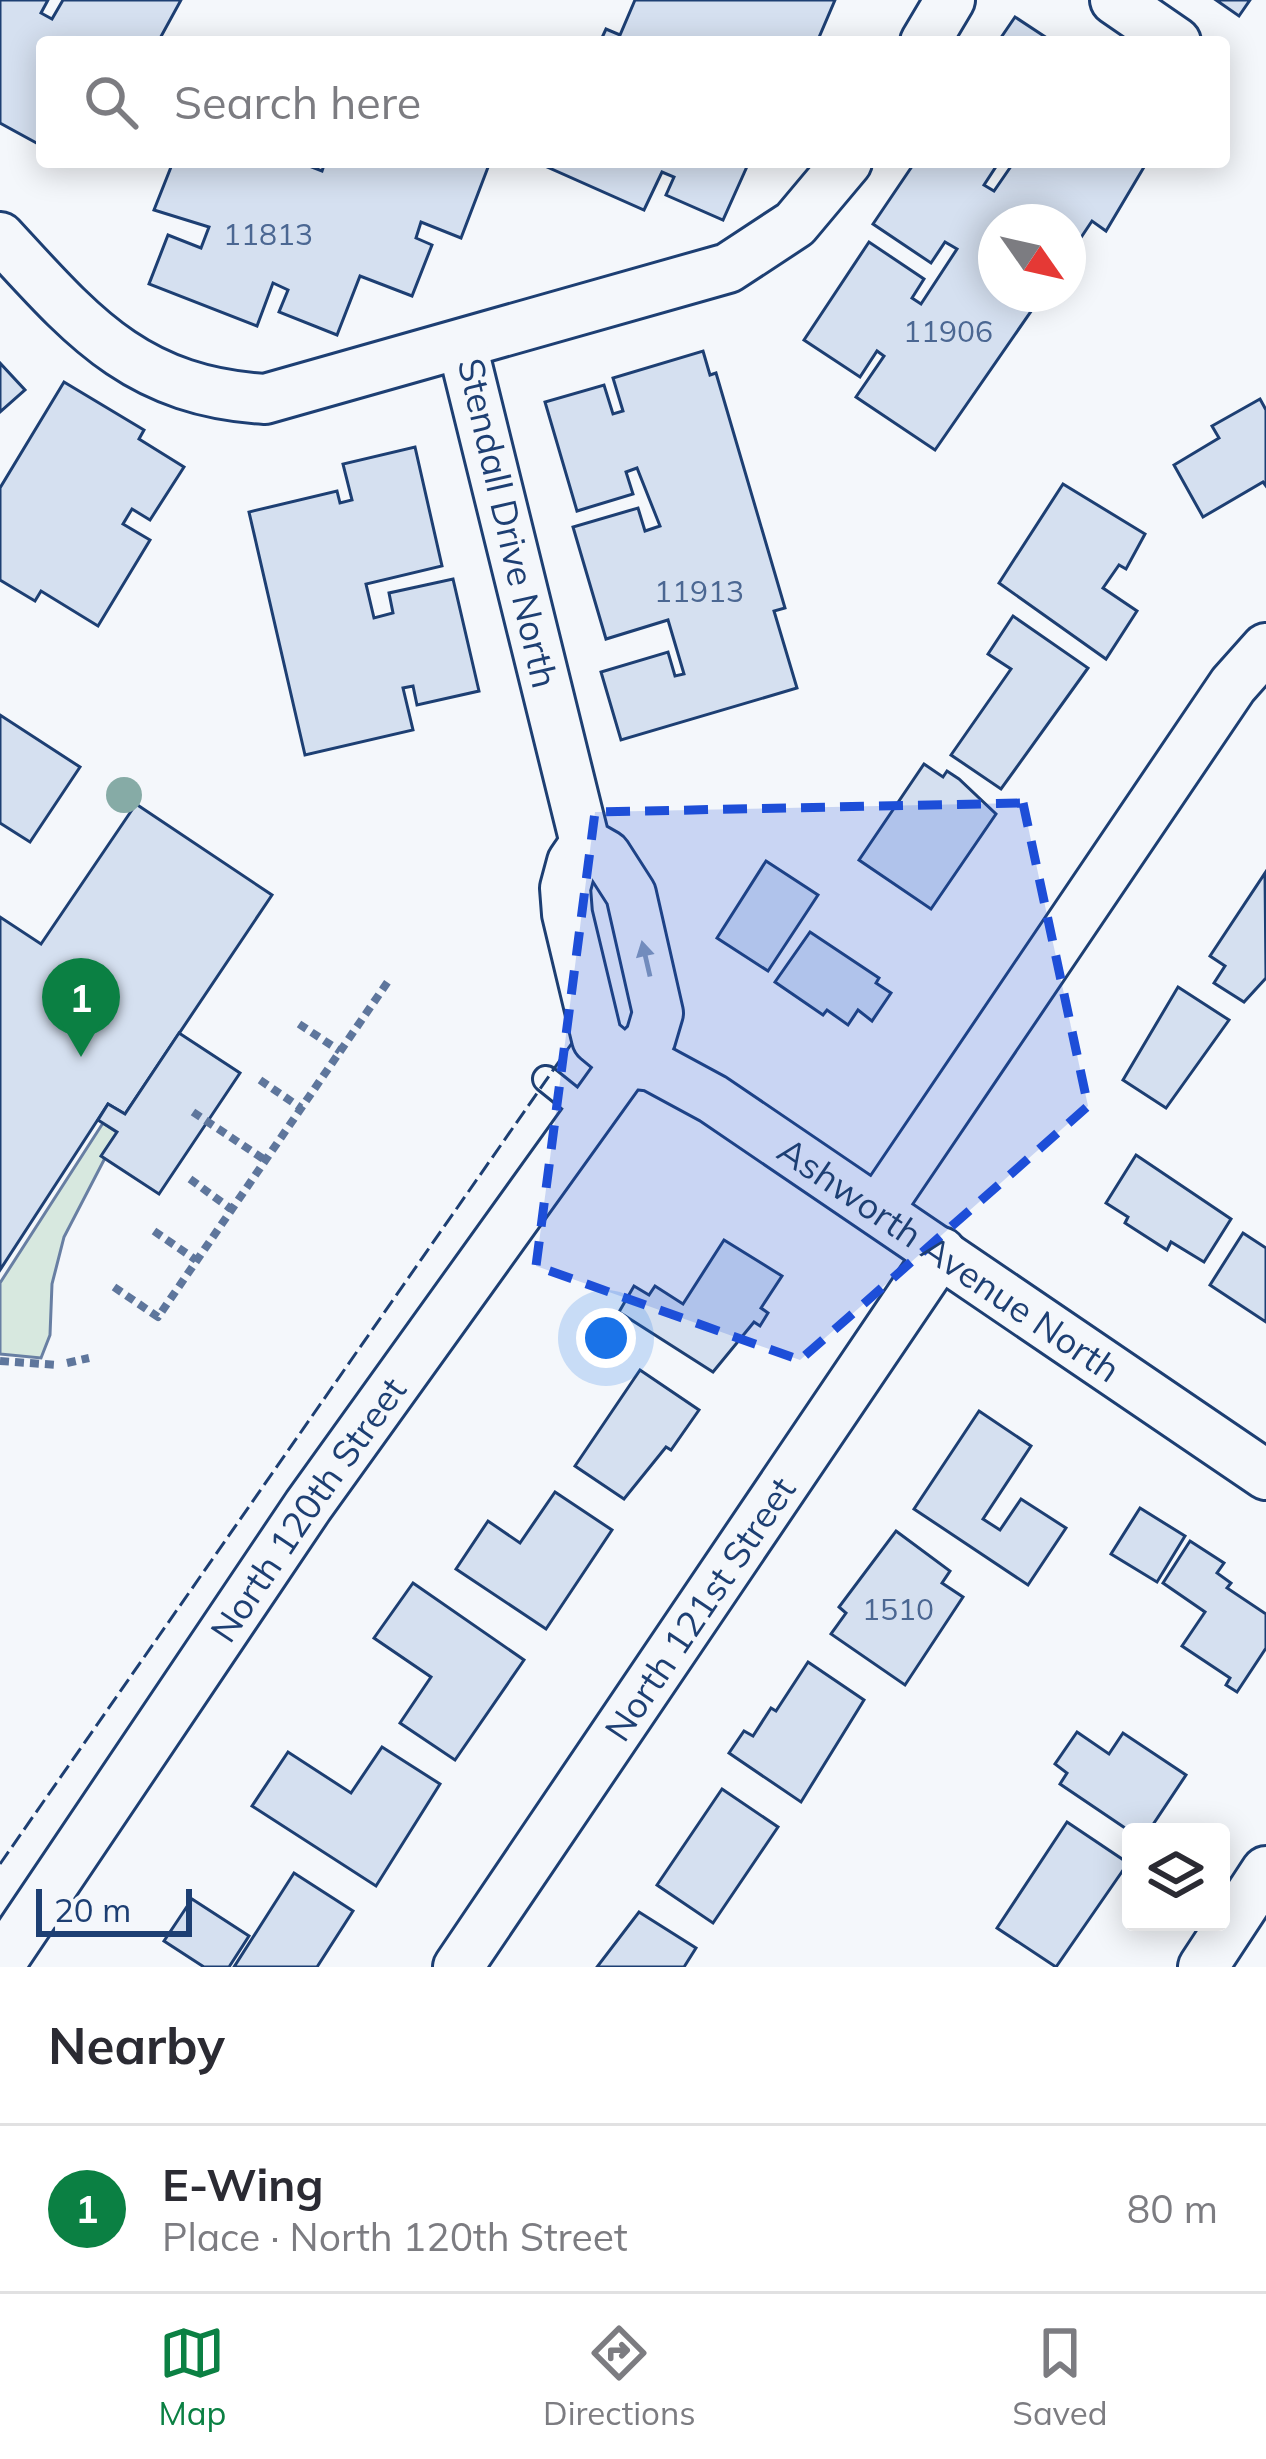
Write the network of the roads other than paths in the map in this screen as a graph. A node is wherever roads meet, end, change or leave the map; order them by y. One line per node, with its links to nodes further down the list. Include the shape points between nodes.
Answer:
1 (950, 0): 3 (street)
2 (1114, 0): 4 (street)
3 (929, 36)
4 (1167, 36)
5 (842, 168): 7 (street, Stendall Drive North, via 796,224 728,268)
6 (0, 237): 7 (street, via 119,356 234,398 266,399)
7 (462, 345): 9 (street, Stendall Drive North)
8 (1266, 648): 13 (street, via 1233,685)
9 (585, 843): 10 (street, via 565,888 567,914 597,1039); 10 (street, one-way to 9, via 650,1040 658,1012 632,894 606,855)
10 (626, 1063): 12 (street, North 120th Street); 13 (street, Ashworth Avenue North, via 674,1076)
11 (547, 1079): 12 (lane)
12 (592, 1116): 17 (street, North 120th Street, via 308,1506)
13 (878, 1210): 14 (street, Ashworth Avenue North)
14 (941, 1252): 15 (street, Ashworth Avenue North); 18 (street, North 121st Street)
15 (1266, 1475)
16 (1266, 1871): 19 (street)
17 (0, 1964)
18 (458, 1967)
19 (1203, 1967)

